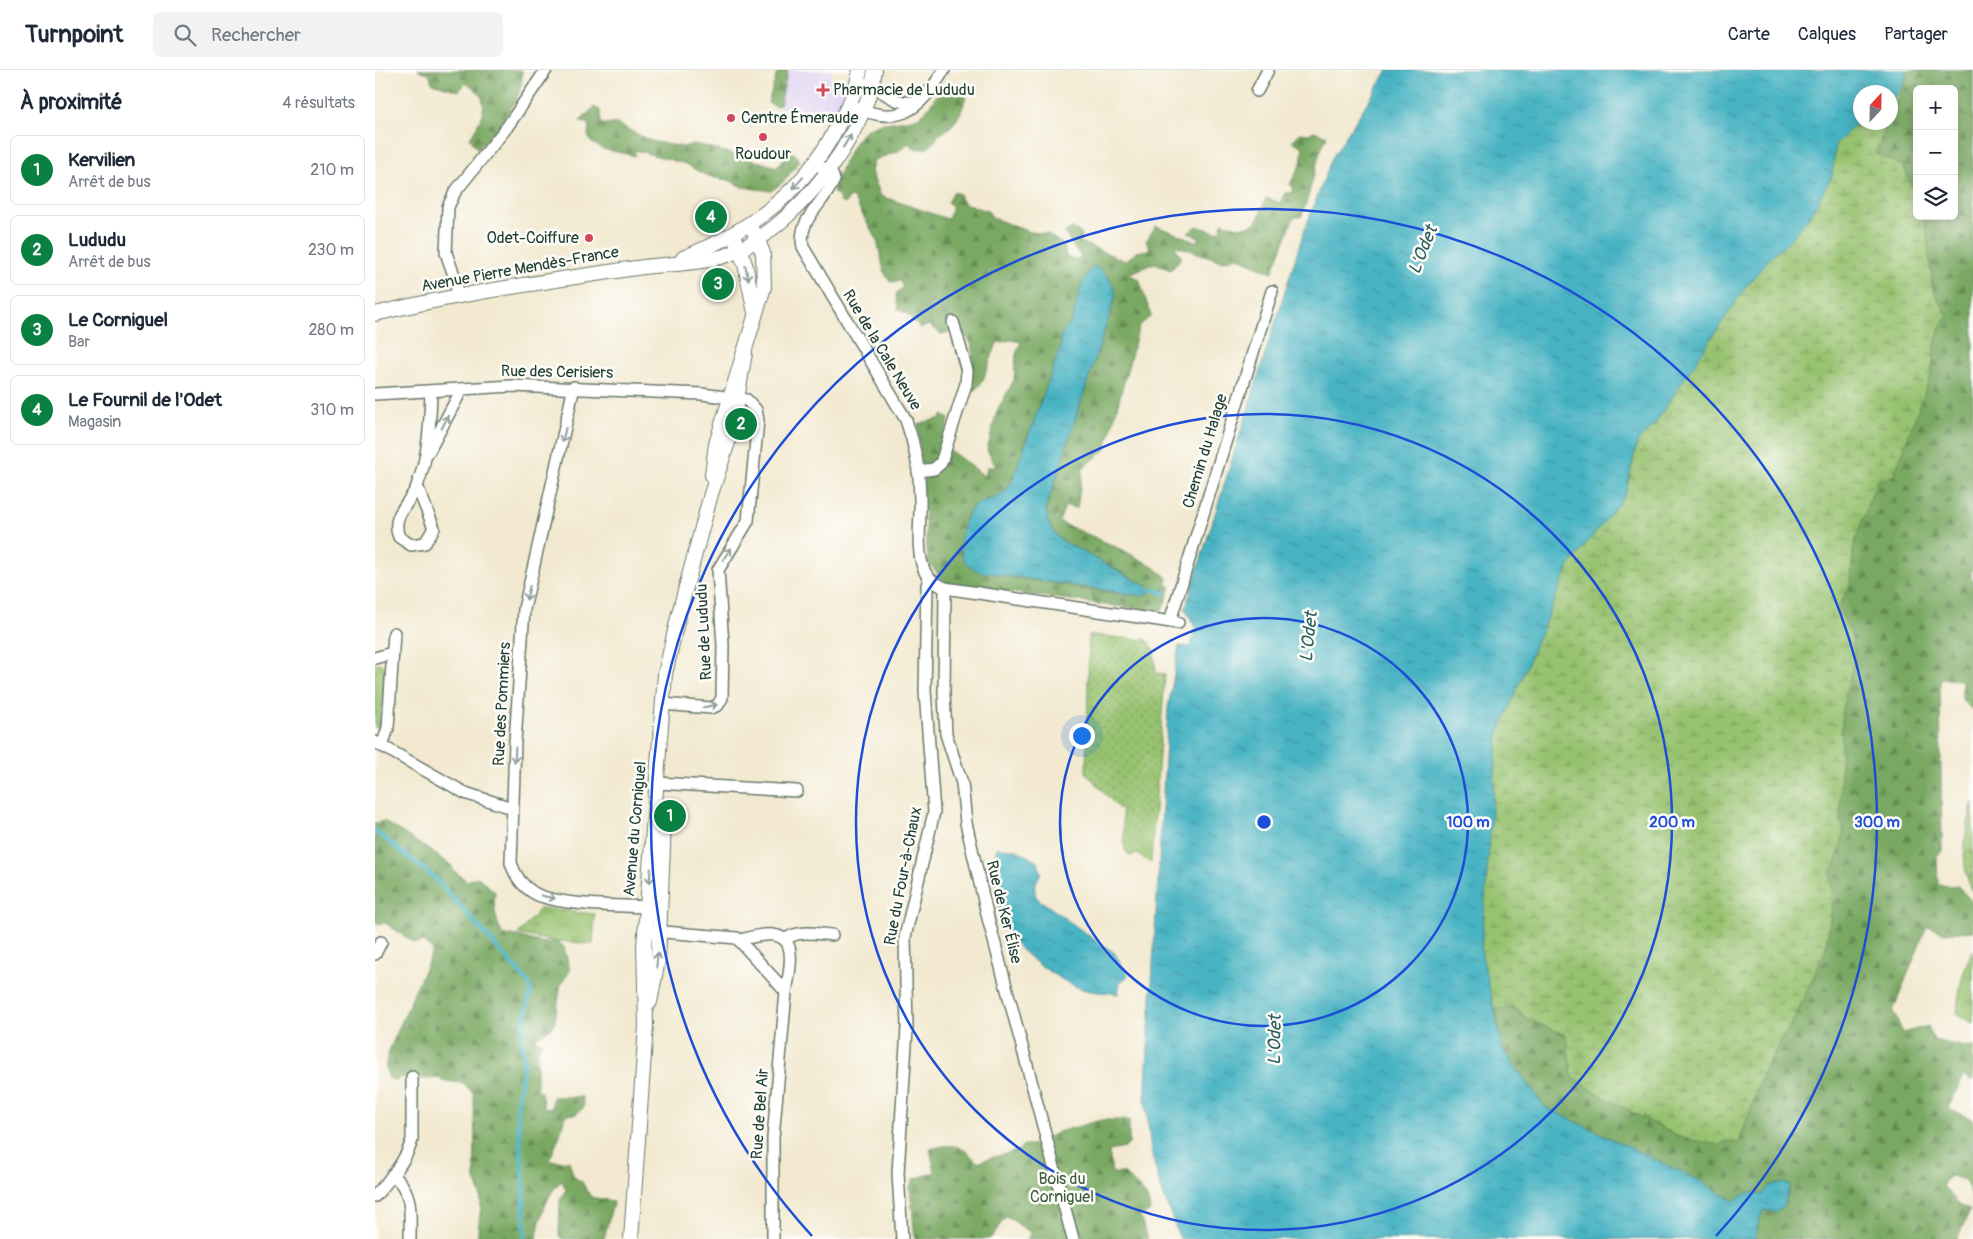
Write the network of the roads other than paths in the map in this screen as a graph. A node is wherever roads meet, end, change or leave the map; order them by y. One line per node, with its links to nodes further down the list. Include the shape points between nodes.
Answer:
1 (546, 70): 20 (street, via 507,127 455,192 448,207 446,253)
2 (875, 70): 6 (street, Avenue Pierre Mendès-France)
3 (945, 70): 8 (street)
4 (1267, 70): 7 (street)
5 (859, 76): 6 (street); 9 (street, Avenue Pierre Mendès-France)
6 (872, 86): 8 (street, via 901,103); 10 (street, Avenue Pierre Mendès-France)
7 (1257, 91)
8 (920, 101): 10 (street, via 895,116)
9 (849, 104): 10 (street); 11 (street, Avenue Pierre Mendès-France)
10 (864, 112): 13 (street, Avenue Pierre Mendès-France, one-way to 10)
11 (830, 142): 12 (street, Avenue Pierre Mendès-France); 13 (street, Rue de la Cale Neuve)
12 (813, 164): 13 (street); 14 (street, Avenue Pierre Mendès-France, one-way to 14, via 778,204)
13 (827, 169): 16 (street, Avenue Pierre Mendès-France, via 792,210); 30 (street, Rue de la Cale Neuve, via 834,180 805,222 801,234 803,247 901,411 911,435)
14 (749, 225): 15 (street, Avenue Pierre Mendès-France); 16 (street, Avenue du Corniguel)
15 (732, 235): 17 (street, Avenue du Corniguel); 18 (street, Avenue Pierre Mendès-France)
16 (758, 239): 17 (street, Avenue Pierre Mendès-France); 22 (street, Avenue du Corniguel, via 763,253 764,282)
17 (739, 250): 18 (street, Avenue Pierre Mendès-France, via 715,258); 22 (street, Avenue du Corniguel, one-way to 22)
18 (671, 263): 20 (street, Avenue Pierre Mendès-France)
19 (1272, 291): 32 (street, Chemin du Halage)
20 (458, 296): 21 (street, Avenue Pierre Mendès-France)
21 (375, 314)
22 (755, 314): 28 (street, Avenue du Corniguel)
23 (953, 322): 30 (street, via 967,371 967,384 941,463 933,469)
24 (575, 387): 25 (street, Rue des Cerisiers); 28 (street, Rue des Cerisiers); 43 (street, Rue des Pommiers, one-way to 43, via 524,609)
25 (462, 389): 26 (street, Rue des Cerisiers); 29 (street, one-way to 25)
26 (431, 391): 27 (street, Rue des Cerisiers); 29 (street)
27 (375, 394)
28 (734, 397): 39 (street, Avenue du Corniguel, via 716,444 711,494 674,636); 39 (street, Rue de Lududu, one-way to 28, via 711,708 722,698 723,645 718,570 748,521 758,420 755,407 749,401)
29 (427, 454): 31 (street)
30 (918, 471): 33 (street, Rue de la Cale Neuve, via 921,557)
31 (417, 486): 31 (street, via 396,523 399,537 411,545 425,543 434,528)
32 (1182, 577): 34 (street); 35 (street, Chemin du Halage, via 1174,622)
33 (930, 579): 35 (street); 58 (street, Rue du Four-à-Chaux, via 927,584 925,691 934,812 905,937 907,1028 899,1150)
34 (1169, 581)
35 (945, 588): 59 (street, Rue de Ker Élise, via 947,734 963,788 966,823 988,918)
36 (394, 633): 37 (street)
37 (392, 653): 38 (street); 40 (street, via 388,728)
38 (375, 658)
39 (667, 704): 41 (street, Avenue du Corniguel)
40 (379, 744): 43 (street, via 465,793)
41 (661, 783): 42 (street); 44 (street, Avenue du Corniguel)
42 (797, 791)
43 (512, 808): 44 (street, Rue des Pommiers, one-way to 44, via 511,863 516,876 530,890 571,901)
44 (653, 907): 45 (street, Avenue du Corniguel)
45 (652, 931): 47 (street, via 733,936); 56 (street, Avenue du Corniguel, via 657,965 645,1025)
46 (832, 935): 48 (street, via 803,933)
47 (741, 940): 48 (street, via 765,935); 51 (street)
48 (785, 940): 51 (street, Rue de Bel Air, via 790,945 792,958)
49 (381, 942): 50 (street)
50 (375, 954)
51 (786, 992): 57 (street, Rue de Bel Air, via 774,1120)
52 (412, 1077): 53 (street, via 412,1140)
53 (392, 1175): 54 (street); 55 (street, via 409,1196)
54 (375, 1196)
55 (410, 1239)
56 (631, 1239)
57 (773, 1239)
58 (902, 1239)
59 (1073, 1239)

